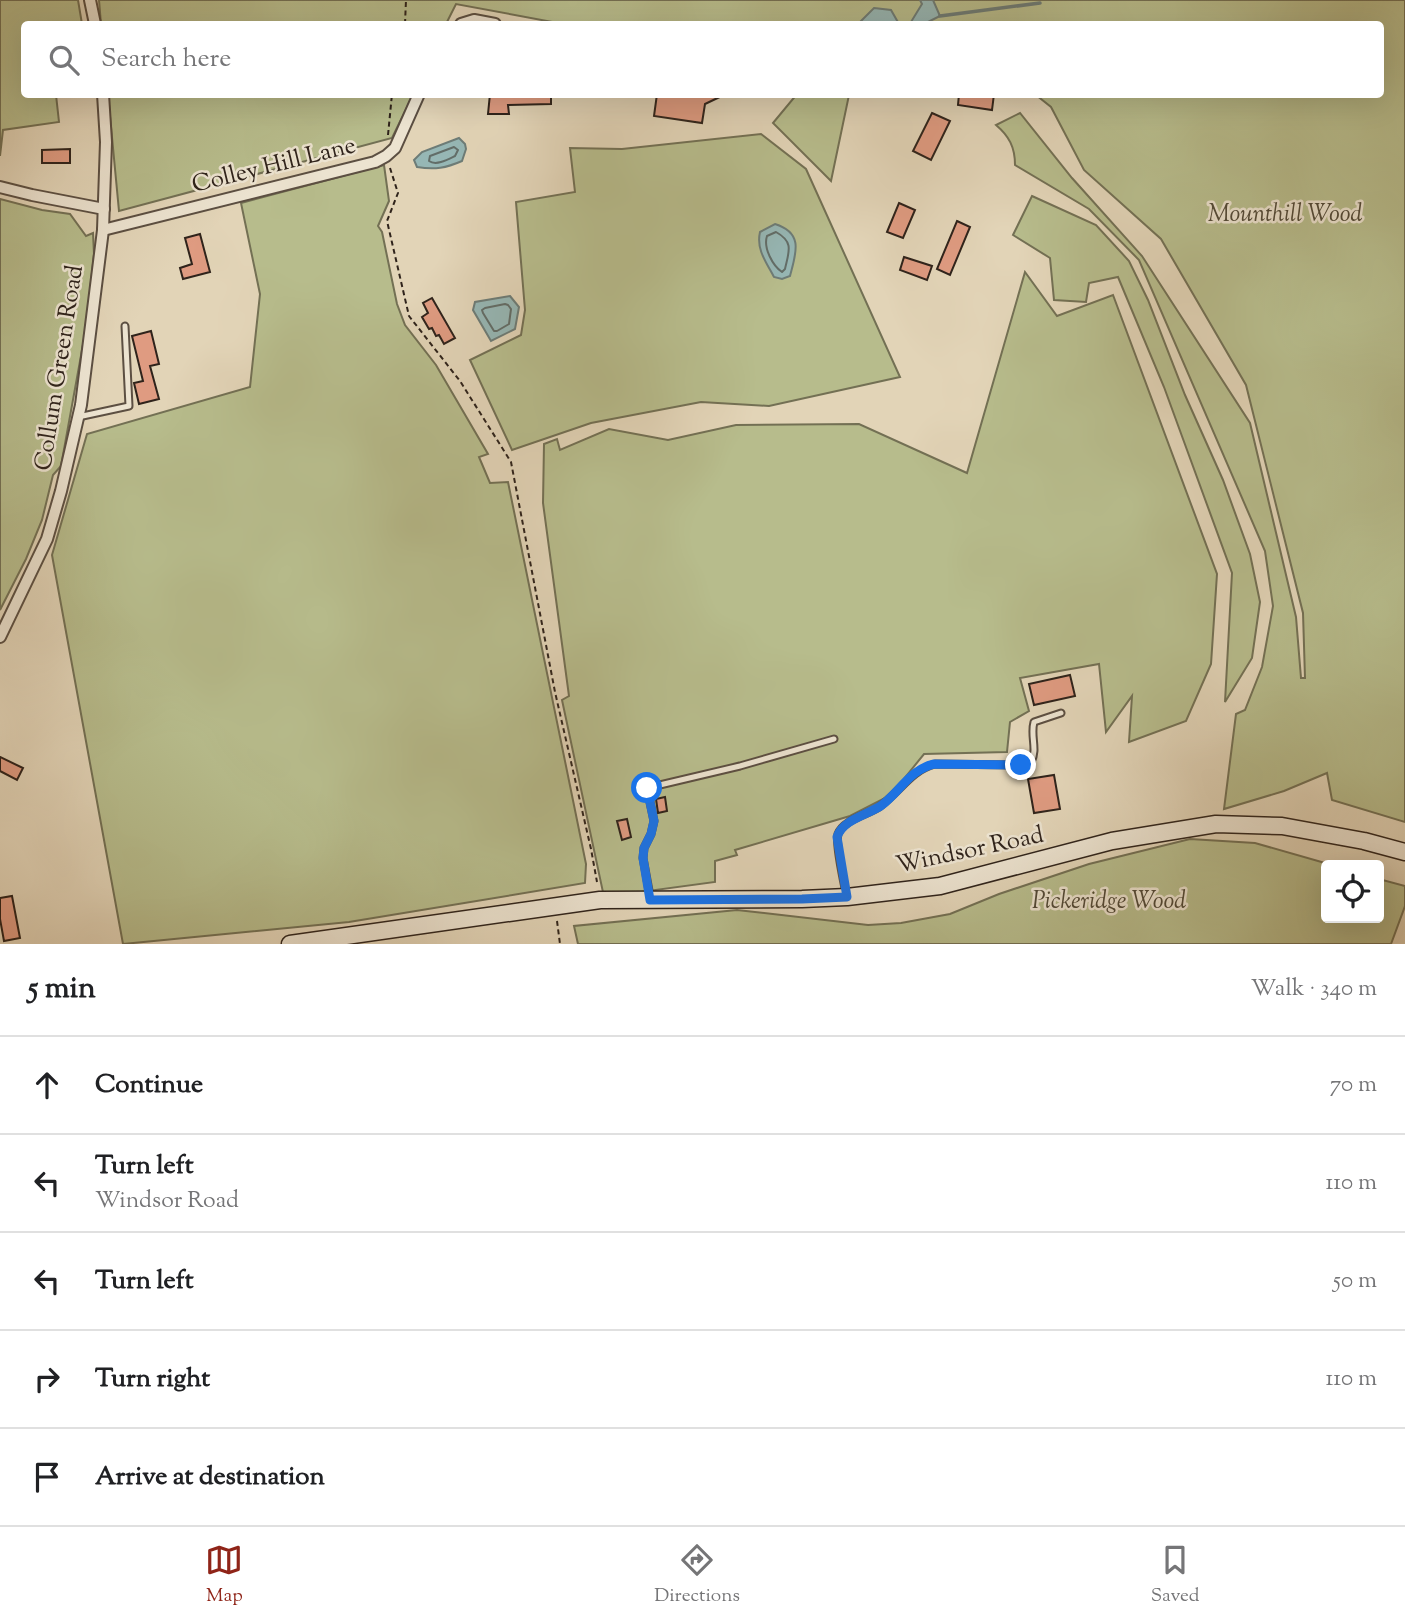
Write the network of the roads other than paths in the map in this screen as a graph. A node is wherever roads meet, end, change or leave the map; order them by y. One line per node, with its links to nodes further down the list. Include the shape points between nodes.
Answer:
1 (90, 0): 2 (street)
2 (94, 21)
3 (103, 98): 6 (street, Collum Green Road)
4 (417, 98): 7 (street, Colley Hill Lane, via 395,148 375,162)
5 (0, 187): 6 (street)
6 (104, 208): 7 (street, Collum Green Road)
7 (103, 230): 9 (street, Collum Green Road)
8 (125, 326): 9 (lane, via 129,407)
9 (77, 418): 10 (street, Collum Green Road, via 47,539)
10 (0, 636)
11 (1061, 713): 14 (lane, via 1034,722 1031,762 925,766 882,805 842,828 837,837)
12 (834, 739): 15 (lane, via 647,788 654,821 643,858)
13 (1405, 852): 14 (main road, Windsor Road, via 1282,826 1216,824 1112,841 940,886)
14 (847, 897): 15 (main road, Windsor Road)
15 (650, 900): 16 (main road, Windsor Road, via 567,904)
16 (290, 944)

